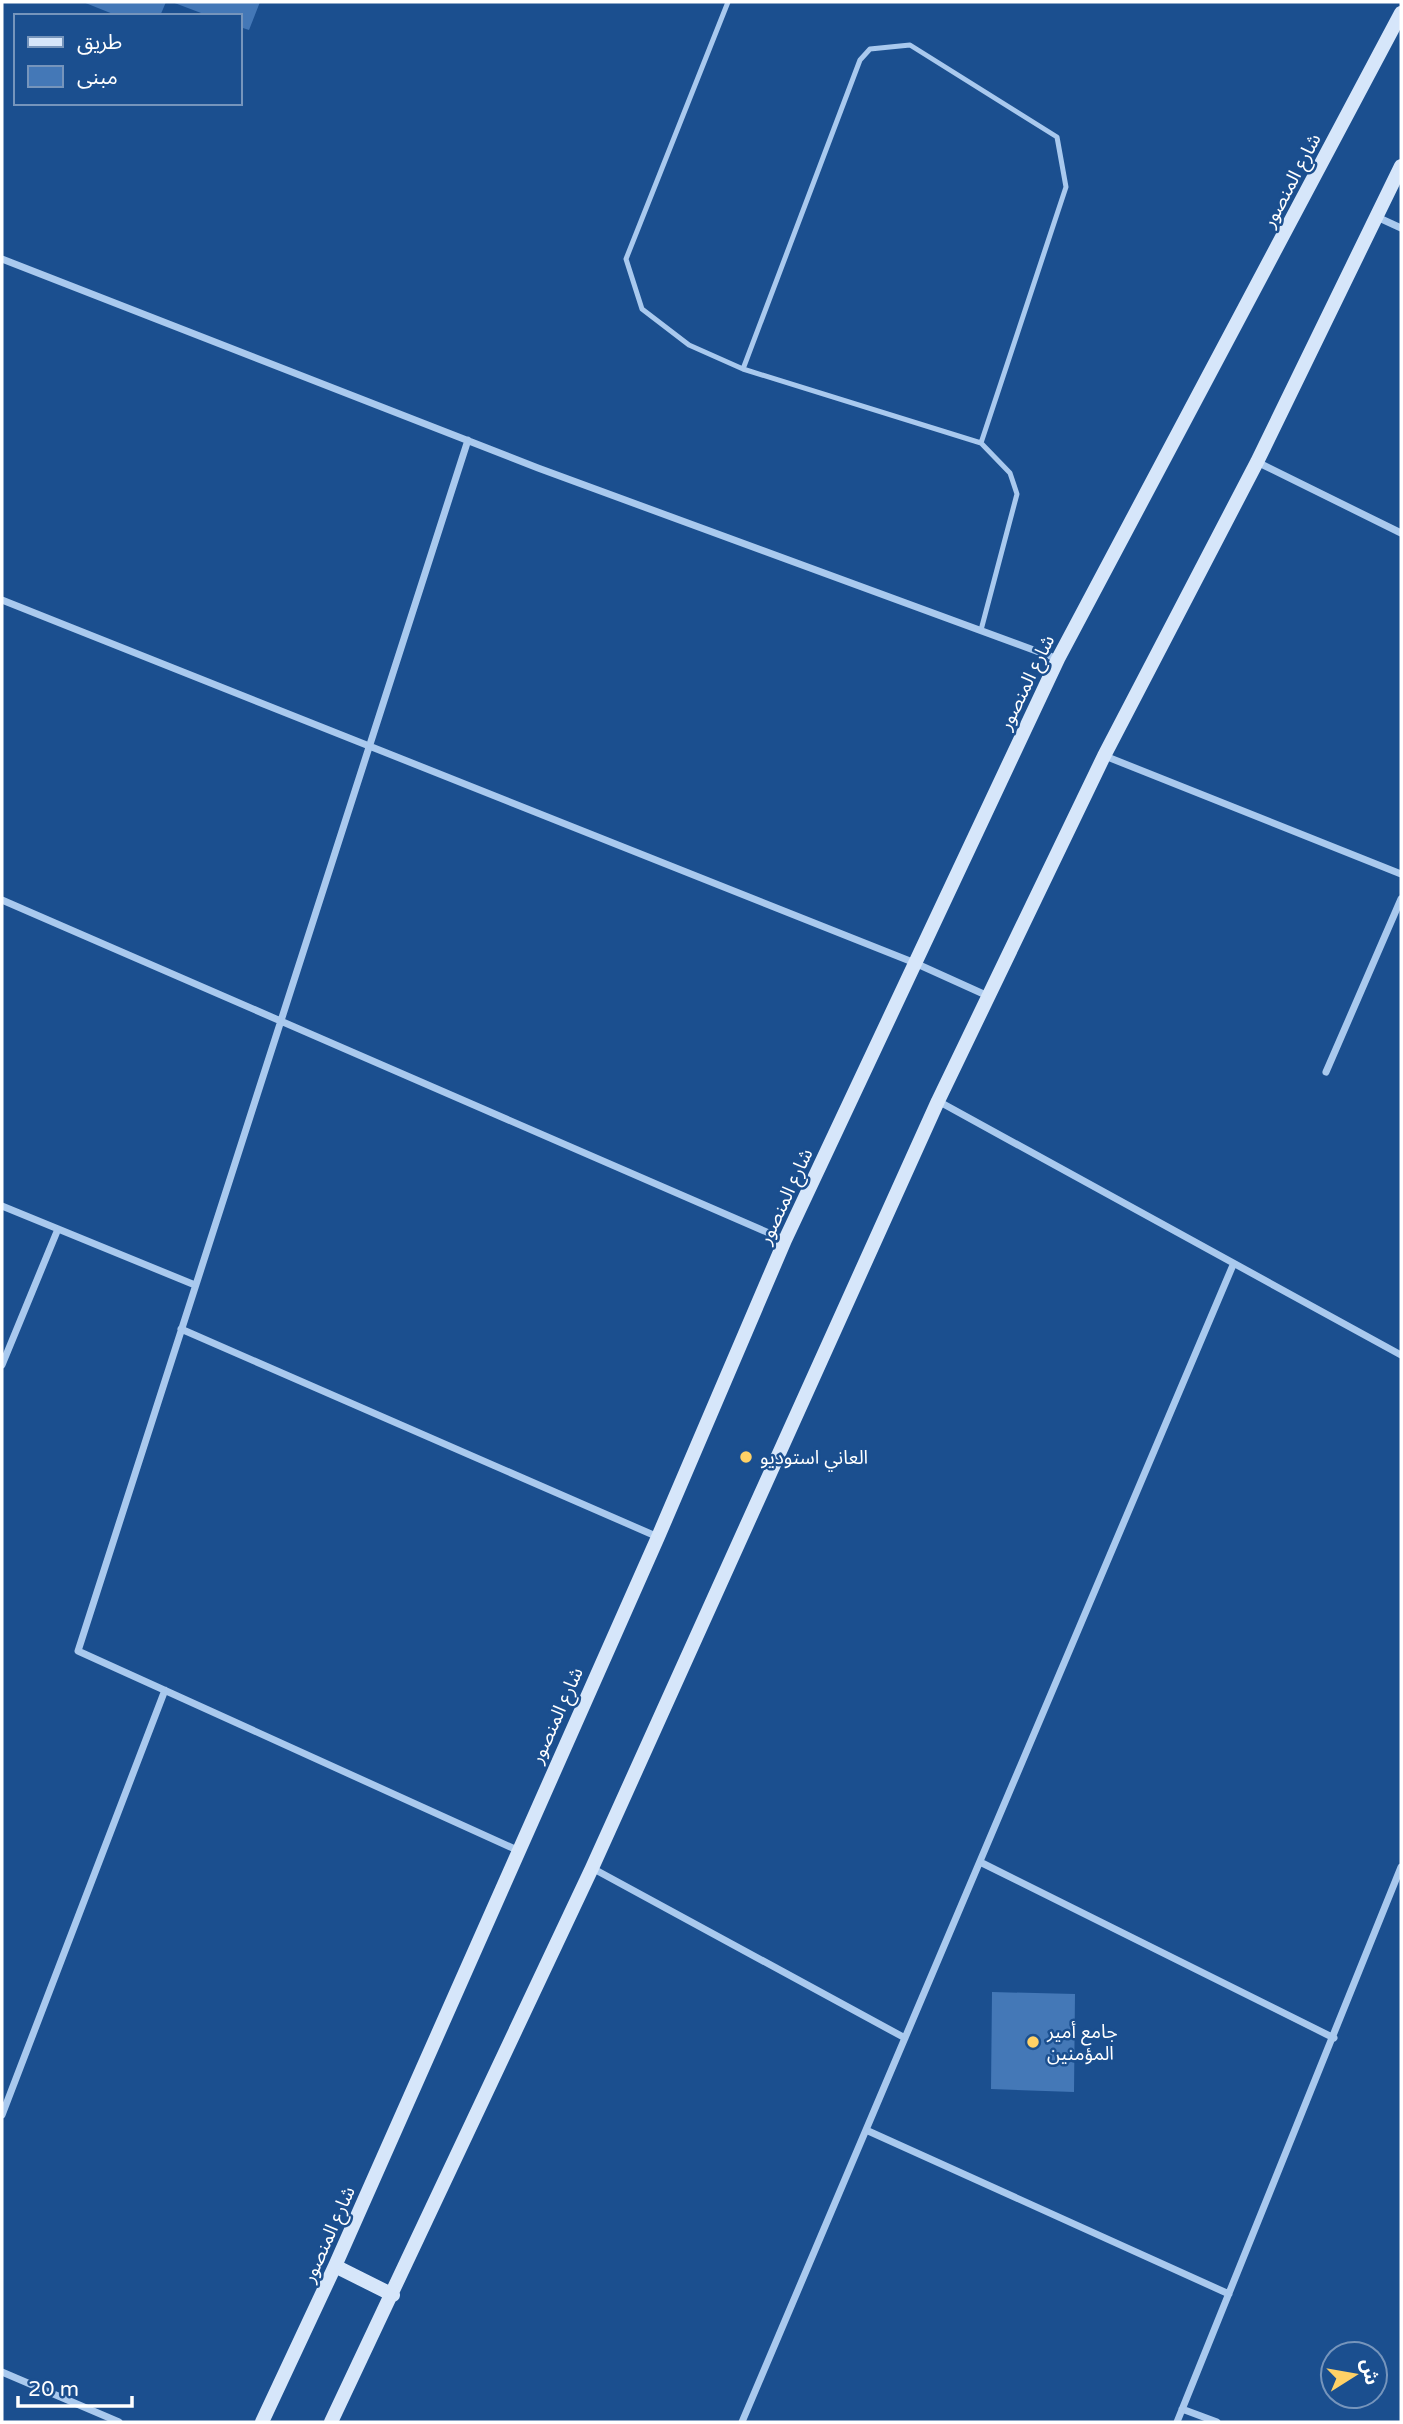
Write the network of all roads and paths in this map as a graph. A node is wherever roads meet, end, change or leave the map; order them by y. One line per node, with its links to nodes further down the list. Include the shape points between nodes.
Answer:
1 (728, 2): 7 (lane, via 626,259 642,309 689,345)
2 (1401, 13): 14 (street, شارع المنصور)
3 (1401, 166): 4 (street)
4 (1376, 217): 5 (street); 10 (street)
5 (1401, 228)
6 (2, 259): 8 (street)
7 (743, 369): 9 (lane); 9 (lane, via 860,60 870,49 910,45 1057,138 1066,187)
8 (468, 440): 13 (street); 15 (street)
9 (981, 443): 13 (lane, via 1010,473 1017,494)
10 (1258, 462): 11 (street); 16 (street)
11 (1401, 533)
12 (2, 600): 15 (street)
13 (981, 630): 14 (street)
14 (1058, 659): 20 (street, شارع المنصور)
15 (368, 747): 20 (street); 22 (street)
16 (1104, 756): 17 (street); 21 (street)
17 (1401, 874)
18 (1401, 899): 23 (street)
19 (2, 900): 22 (street)
20 (915, 963): 21 (street); 27 (street, شارع المنصور)
21 (989, 996): 24 (street)
22 (280, 1021): 27 (street); 29 (street)
23 (1326, 1072)
24 (938, 1101): 28 (street); 38 (street)
25 (2, 1206): 26 (street)
26 (58, 1229): 29 (street); 32 (street)
27 (785, 1240): 33 (street, شارع المنصور)
28 (1233, 1265): 31 (street); 36 (street)
29 (195, 1285): 30 (street)
30 (181, 1329): 33 (street); 34 (street, via 78,1651)
31 (1401, 1355)
32 (2, 1365)
33 (658, 1537): 35 (street, شارع المنصور)
34 (165, 1690): 35 (street); 41 (street)
35 (517, 1850): 43 (street, شارع المنصور)
36 (980, 1862): 39 (street); 40 (street)
37 (1401, 1867): 40 (street)
38 (592, 1868): 39 (street); 45 (street)
39 (905, 2038): 42 (street)
40 (1334, 2038): 44 (street)
41 (2, 2115)
42 (866, 2130): 44 (street); 51 (street)
43 (335, 2266): 45 (street); 49 (street, شارع المنصور)
44 (1229, 2294): 47 (street)
45 (393, 2295): 50 (street)
46 (2, 2372): 48 (street)
47 (1182, 2409): 52 (street); 53 (street)
48 (119, 2422)
49 (262, 2422)
50 (331, 2422)
51 (742, 2422)
52 (1177, 2422)
53 (1217, 2422)

